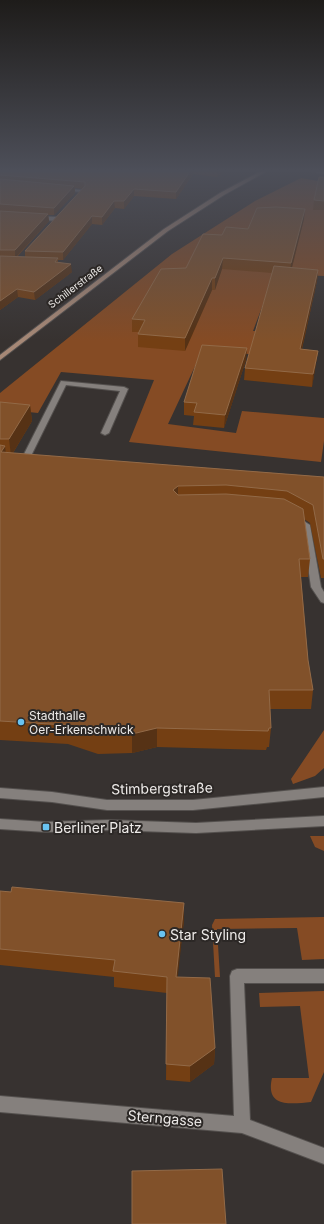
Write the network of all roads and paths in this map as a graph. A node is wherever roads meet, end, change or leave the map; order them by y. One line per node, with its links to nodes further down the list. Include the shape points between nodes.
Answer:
1 (170, 227): 2 (main road, Schillerstraße)
2 (0, 358)
3 (105, 433): 4 (street, via 124,389 64,382)
4 (24, 462)
5 (286, 513): 6 (street, via 306,525 316,587)
6 (324, 600)
7 (324, 792): 8 (street, Stimbergstraße, via 193,805 107,805)
8 (0, 793)
9 (324, 821): 10 (street, via 196,828 109,825 46,827)
10 (0, 824)
11 (324, 976): 13 (street, via 237,976)
12 (0, 1104): 13 (street, Sterngasse)
13 (242, 1125): 14 (street, Sterngasse)
14 (324, 1156)

